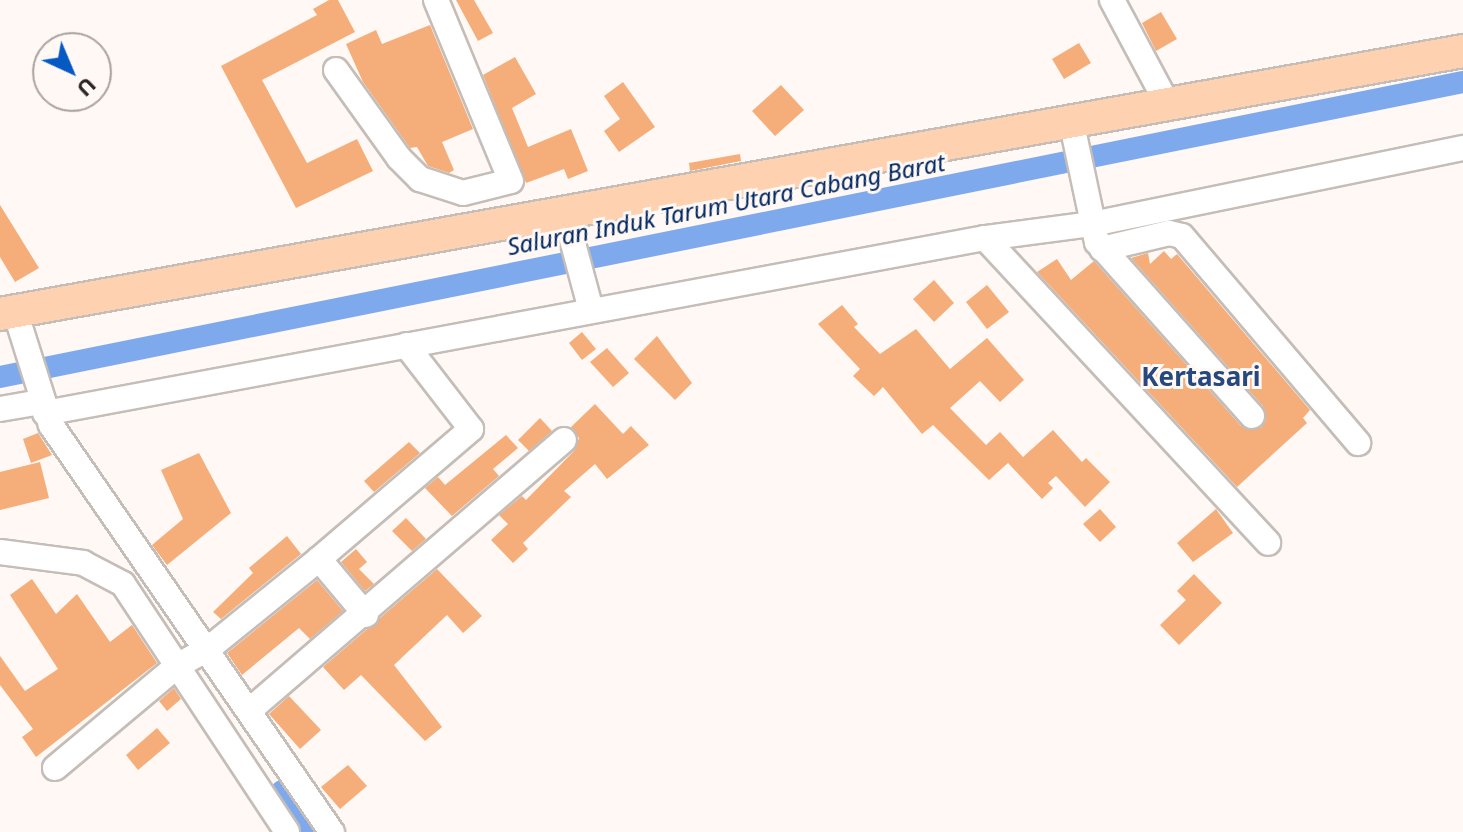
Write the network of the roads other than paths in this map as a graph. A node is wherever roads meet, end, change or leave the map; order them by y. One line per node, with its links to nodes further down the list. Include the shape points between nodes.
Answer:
1 (436, 0): 8 (street, via 512,179)
2 (1112, 0): 5 (street)
3 (1463, 51): 5 (main road)
4 (336, 70): 8 (street, via 413,174)
5 (1166, 101): 6 (main road)
6 (1073, 128): 9 (street); 10 (main road)
7 (1463, 148): 9 (street)
8 (464, 195): 11 (street)
9 (1091, 217): 12 (street); 13 (street)
10 (569, 223): 11 (main road); 14 (street)
11 (475, 224): 15 (main road)
12 (985, 238): 14 (street); 22 (street)
13 (1102, 249): 19 (street); 21 (street, via 1169,233 1182,236)
14 (589, 303): 16 (street)
15 (12, 319): 17 (street)
16 (406, 345): 17 (street); 24 (street, via 471,429)
17 (43, 407): 18 (street); 25 (street)
18 (0, 409)
19 (1252, 416)
20 (564, 440): 26 (street)
21 (1358, 443)
22 (1268, 543)
23 (0, 552): 25 (street, via 83,563)
24 (319, 559): 26 (street); 27 (street)
25 (145, 584): 27 (street); 27 (street)
26 (366, 615): 28 (street)
27 (192, 657): 28 (street); 29 (street); 30 (street)
28 (250, 710): 31 (street)
29 (55, 768)
30 (287, 832)
31 (332, 832)

